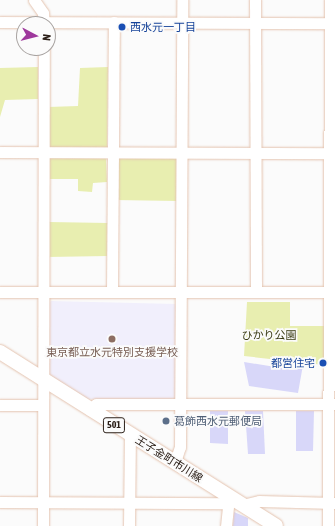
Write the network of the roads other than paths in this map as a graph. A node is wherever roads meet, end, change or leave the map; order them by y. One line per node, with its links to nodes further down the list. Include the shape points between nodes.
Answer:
1 (34, 0): 5 (street)
2 (182, 0): 10 (street)
3 (255, 0): 11 (street)
4 (330, 0): 12 (street)
5 (43, 16)
6 (0, 22): 7 (street)
7 (16, 22)
8 (114, 22): 9 (street); 10 (street); 16 (street)
9 (56, 23)
10 (182, 23): 11 (street); 17 (street)
11 (257, 23): 12 (street); 18 (street)
12 (332, 23): 19 (street)
13 (44, 56): 15 (street)
14 (0, 152): 15 (street)
15 (44, 152): 16 (street); 21 (street)
16 (113, 152): 17 (street); 22 (street)
17 (181, 152): 18 (street); 23 (street)
18 (256, 152): 19 (street); 24 (street)
19 (332, 153): 25 (street)
20 (0, 292): 21 (street)
21 (43, 292): 22 (street); 27 (street)
22 (112, 292): 23 (street)
23 (180, 292): 24 (street); 28 (street)
24 (256, 292): 25 (street)
25 (332, 292): 29 (street)
26 (0, 352): 27 (main road, 王子金町市川線 / 501)
27 (43, 379): 31 (street); 32 (main road, 王子金町市川線 / 501)
28 (180, 404): 29 (street); 32 (street, via 96,404); 34 (street, via 180,447)
29 (331, 404): 39 (street)
30 (0, 405): 31 (street)
31 (43, 405): 37 (street)
32 (90, 410): 33 (main road, 王子金町市川線 / 501)
33 (130, 434): 34 (main road, 王子金町市川線 / 501); 38 (street)
34 (174, 462): 35 (main road, 王子金町市川線 / 501)
35 (228, 500): 38 (street); 40 (main road, 王子金町市川線 / 501); 43 (street)
36 (0, 502): 37 (street)
37 (43, 502): 38 (street); 41 (street)
38 (129, 502): 42 (street)
39 (332, 503): 40 (street, via 259,501); 45 (street)
40 (242, 505): 44 (main road, 王子金町市川線 / 501)
41 (43, 526)
42 (129, 526)
43 (226, 526)
44 (276, 526)
45 (328, 526)

